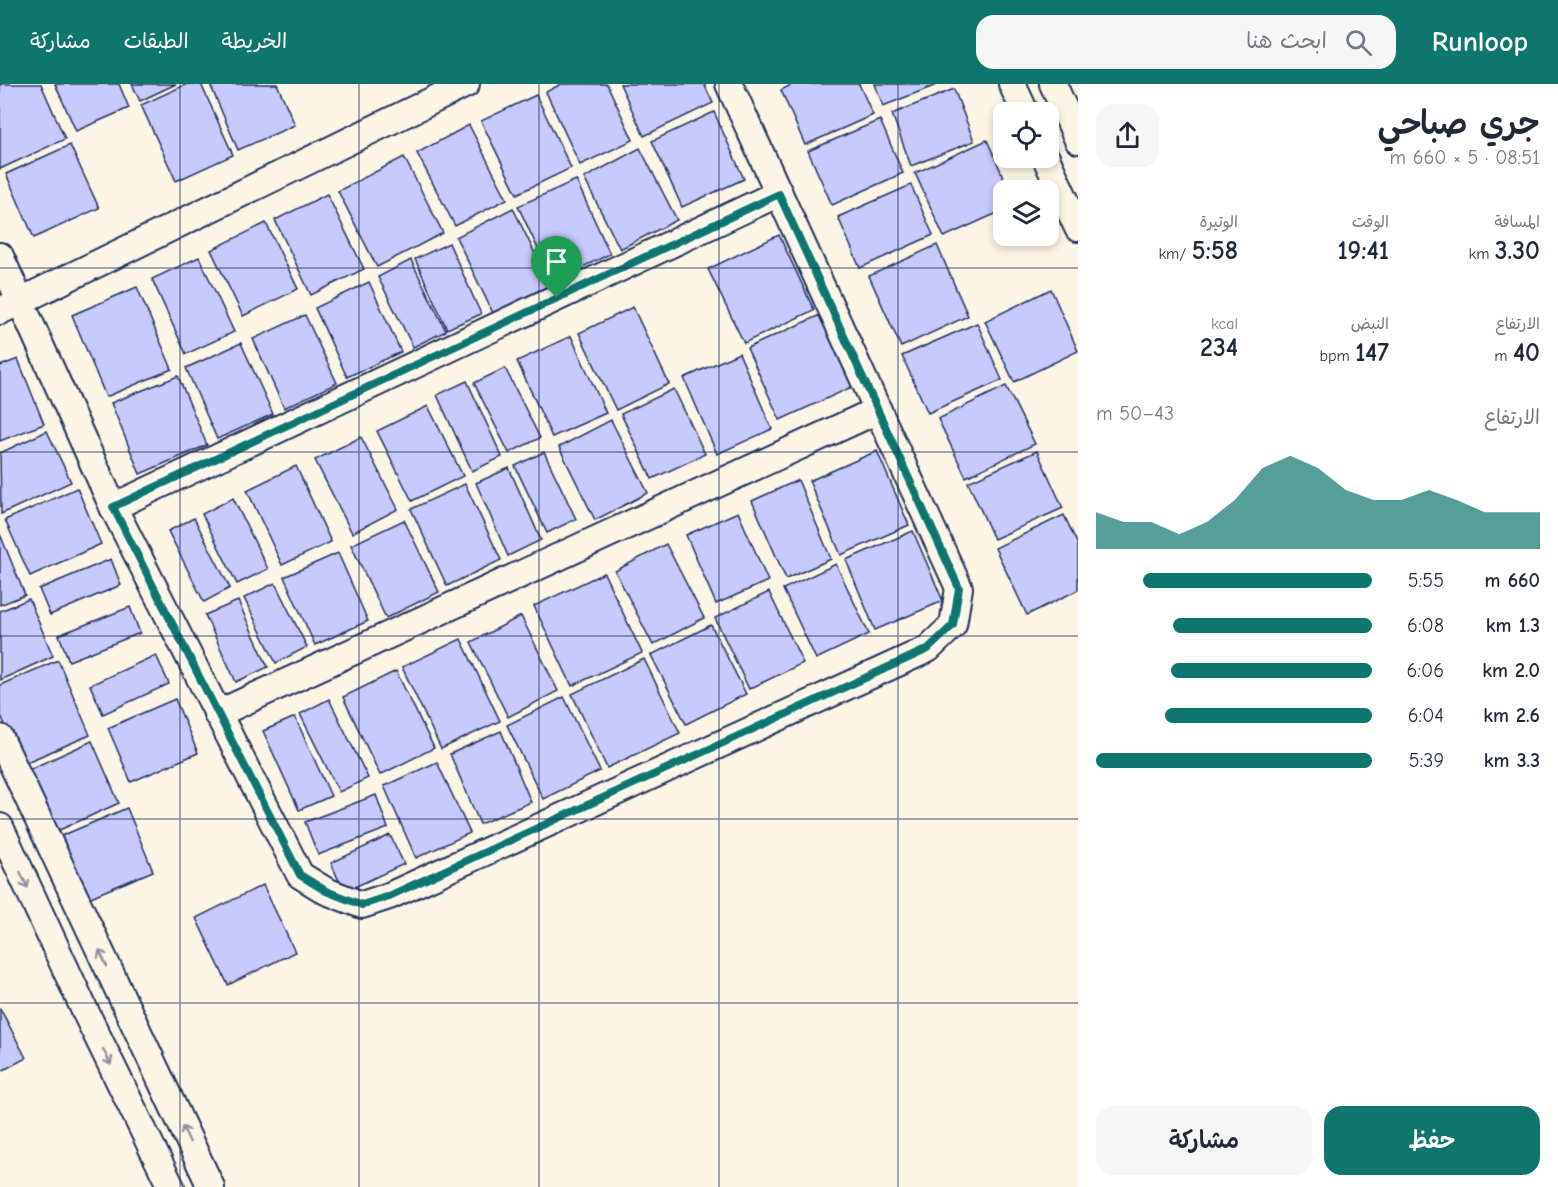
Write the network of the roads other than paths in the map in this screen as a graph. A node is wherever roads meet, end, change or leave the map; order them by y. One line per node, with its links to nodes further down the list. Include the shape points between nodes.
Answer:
1 (466, 84): 11 (street)
2 (729, 84): 8 (street)
3 (1012, 84): 5 (street)
4 (1053, 84): 6 (street)
5 (1020, 102)
6 (1078, 140)
7 (1051, 168): 9 (street)
8 (779, 194): 12 (street); 13 (street)
9 (1078, 228)
10 (0, 256): 11 (street)
11 (10, 306): 13 (street)
12 (878, 410): 14 (street); 14 (street, via 959,588 953,625 928,649 896,664 362,905 326,891 300,875)
13 (113, 507): 14 (street)
14 (217, 714)
15 (0, 738): 17 (street, one-way to 15)
16 (0, 827): 18 (street, one-way to 18)
17 (207, 1186)
18 (171, 1187)

